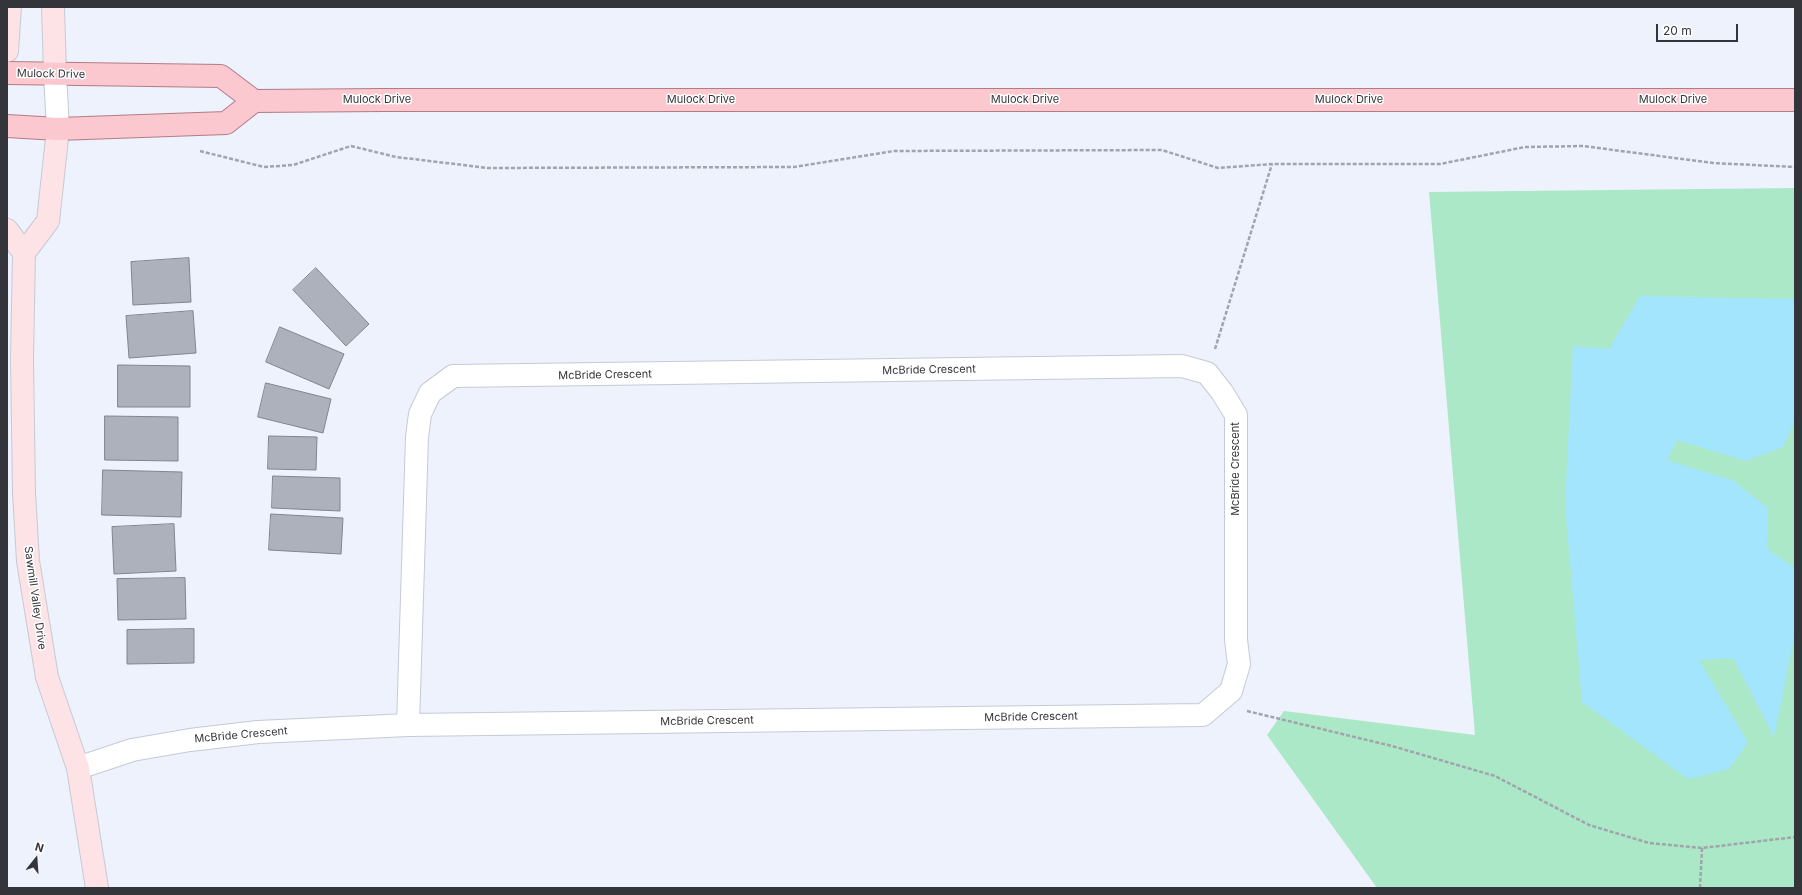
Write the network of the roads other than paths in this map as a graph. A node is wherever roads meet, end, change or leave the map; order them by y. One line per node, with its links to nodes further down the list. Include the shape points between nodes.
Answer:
1 (10, 7): 3 (street)
2 (53, 7): 5 (street)
3 (7, 51)
4 (7, 73): 5 (main road, Mulock Drive)
5 (55, 74): 7 (main road, Mulock Drive, via 221,76); 9 (street)
6 (1795, 100): 7 (main road, Mulock Drive)
7 (254, 101): 9 (main road, via 226,123)
8 (7, 126): 9 (main road)
9 (58, 129): 11 (street, via 48,221)
10 (7, 230): 11 (street)
11 (24, 254): 13 (street, Sawmill Valley Drive, via 22,360 28,561 47,677)
12 (408, 725): 12 (street, McBride Crescent, via 1202,715 1231,690 1239,664 1236,640 1236,415 1207,373 1182,366 453,376 430,393 420,414 417,437); 13 (street, McBride Crescent, via 258,732 190,740 132,750)
13 (78, 768): 14 (street, Sawmill Valley Drive)
14 (97, 888)

